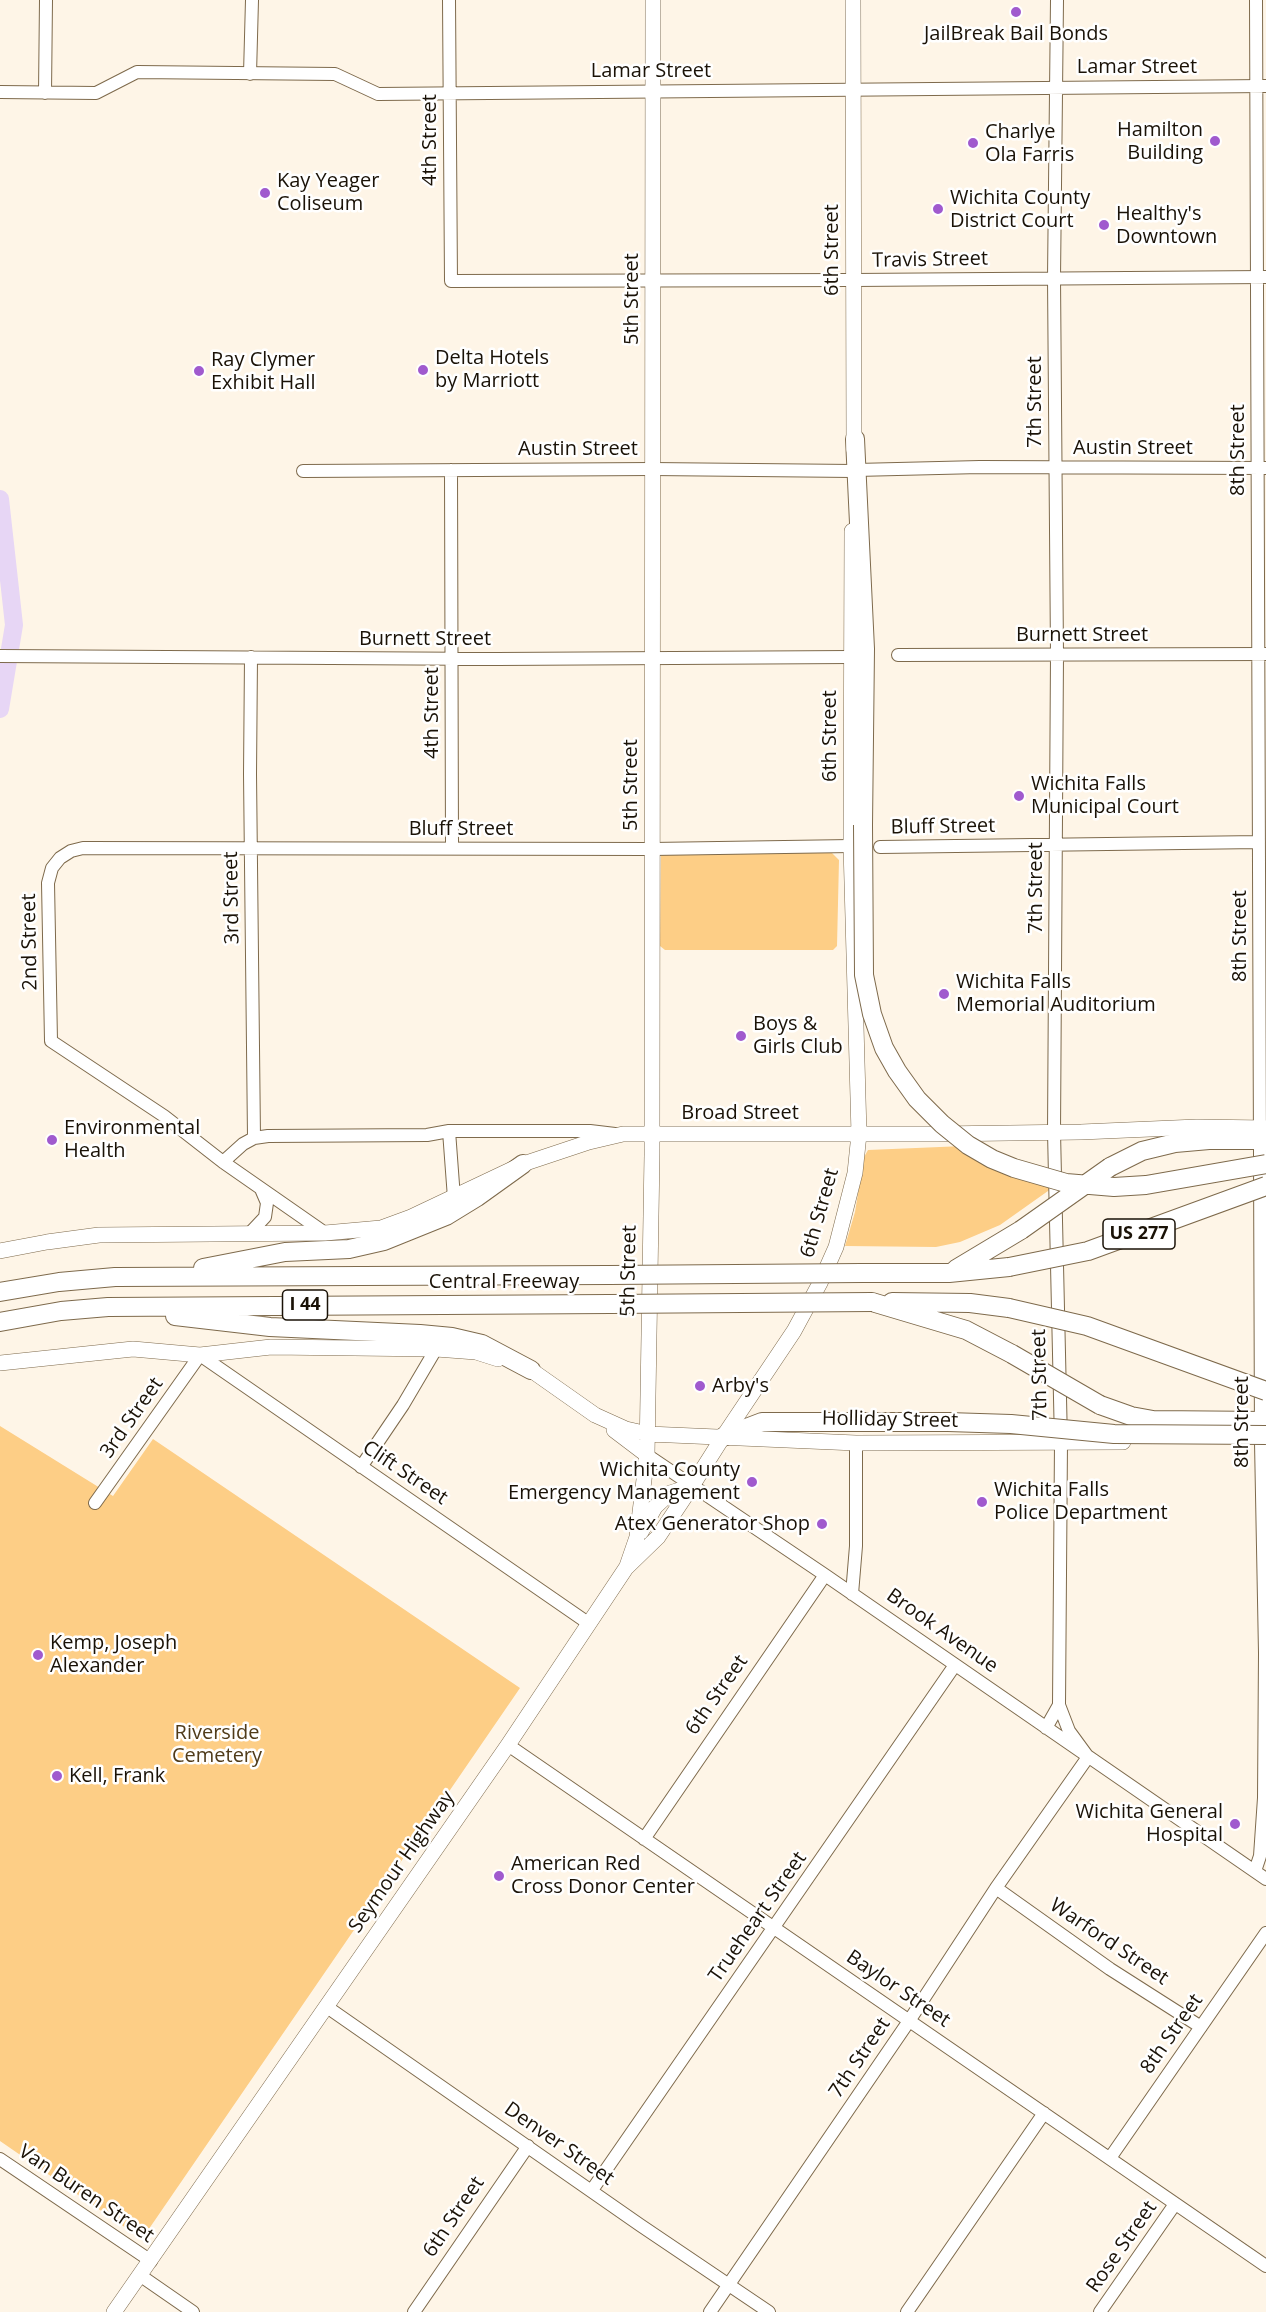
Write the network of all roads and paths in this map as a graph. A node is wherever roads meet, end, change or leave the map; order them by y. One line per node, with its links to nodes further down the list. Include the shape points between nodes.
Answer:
1 (46, 0): 15 (street)
2 (252, 0): 8 (street)
3 (449, 0): 14 (street, 4th Street)
4 (653, 0): 12 (main road, 5th Street)
5 (853, 0): 11 (main road, 6th Street)
6 (1057, 0): 10 (street, 7th Street)
7 (1256, 0): 9 (street, 8th Street)
8 (250, 74): 14 (street, Lamar Street, via 335,74 378,94); 15 (street, Lamar Street, via 137,72 96,93)
9 (1261, 86): 10 (street, Lamar Street); 16 (street, 8th Street)
10 (1055, 87): 11 (street, Lamar Street); 17 (street, 7th Street)
11 (853, 90): 12 (street, Lamar Street); 19 (main road, 6th Street)
12 (652, 91): 14 (street, Lamar Street); 20 (main road, 5th Street)
13 (0, 92): 15 (street, Lamar Street)
14 (449, 92): 18 (street, 4th Street)
15 (45, 93)
16 (1261, 277): 17 (street, Travis Street); 23 (street, 8th Street)
17 (1054, 278): 19 (street, Travis Street); 22 (street, 7th Street)
18 (451, 280): 20 (street, Travis Street)
19 (853, 280): 20 (street, Travis Street); 21 (main road, 6th Street)
20 (653, 281): 24 (main road, 5th Street)
21 (855, 439): 26 (highway)
22 (1055, 468): 23 (street, Austin Street); 26 (street, Austin Street); 30 (street, 7th Street)
23 (1262, 468): 28 (street, 8th Street)
24 (652, 469): 25 (street, Austin Street); 26 (street, Austin Street); 34 (main road, 5th Street)
25 (452, 470): 27 (street, Austin Street); 35 (street, 4th Street)
26 (855, 470): 33 (main road, 6th Street); 53 (highway, bridge, via 865,649 864,975 872,1014 897,1071 917,1099 968,1145 1014,1168 1066,1183 1146,1185)
27 (303, 471)
28 (1262, 654): 30 (street, Burnett Street); 36 (street, 8th Street)
29 (898, 655): 30 (street, Burnett Street)
30 (1057, 655): 38 (street, 7th Street)
31 (0, 656): 32 (street, Burnett Street)
32 (251, 657): 35 (street, Burnett Street); 39 (street, 3rd Street)
33 (850, 657): 34 (street, Burnett Street); 37 (main road, 6th Street)
34 (653, 658): 35 (street, Burnett Street); 42 (main road, 5th Street)
35 (451, 659): 41 (street, 4th Street)
36 (1259, 842): 38 (street, Bluff Street); 49 (street, 8th Street)
37 (851, 846): 42 (street, Bluff Street); 48 (main road, 6th Street)
38 (1056, 846): 40 (street, Bluff Street); 45 (street, 7th Street)
39 (251, 847): 41 (street, Bluff Street); 43 (street, Bluff Street); 50 (street, 3rd Street)
40 (880, 847)
41 (452, 848): 42 (street, Bluff Street)
42 (652, 849): 47 (main road, 5th Street)
43 (71, 851): 51 (street, 2nd Street, via 52,868 48,883 51,1041 164,1116)
44 (449, 1131): 46 (street, Broad Street); 50 (street, Broad Street, via 427,1135); 56 (street)
45 (1054, 1132): 48 (main road, Broad Street); 49 (main road, Broad Street, via 1186,1127); 75 (street, 7th Street)
46 (623, 1134): 47 (main road, Broad Street); 52 (main road)
47 (653, 1134): 48 (main road, Broad Street); 73 (main road, 5th Street)
48 (859, 1134): 74 (main road, 6th Street, via 848,1208 836,1247 794,1331)
49 (1263, 1134): 60 (highway, bridge, via 1175,1143 1142,1151 1110,1167 1021,1230); 72 (street, 8th Street)
50 (254, 1138): 51 (street)
51 (223, 1162): 55 (street)
52 (523, 1164): 56 (main road); 61 (highway, via 447,1215 384,1241 349,1249 285,1252)
53 (1266, 1164)
54 (1266, 1186): 60 (highway, Central Freeway / US 277, bridge, via 1088,1251 1009,1267)
55 (260, 1188): 57 (street); 58 (street, via 267,1203 265,1217)
56 (454, 1198): 57 (main road, via 381,1228)
57 (325, 1233): 58 (main road)
58 (249, 1234): 59 (main road, via 99,1235)
59 (0, 1251)
60 (949, 1273): 61 (highway, Central Freeway / I 44, bridge)
61 (162, 1276): 62 (highway, Central Freeway / I 44, via 59,1282)
62 (0, 1292)
63 (872, 1302): 64 (highway, Central Freeway / I 44, bridge); 70 (highway, Central Freeway, bridge, via 959,1302 1010,1308 1087,1326); 72 (highway, bridge, via 966,1330 1100,1405 1131,1416)
64 (108, 1307): 65 (highway, Central Freeway / I 44); 69 (highway, via 270,1327 452,1337 482,1344)
65 (0, 1322)
66 (436, 1349): 67 (main road, via 271,1347); 69 (main road, via 476,1352); 78 (street)
67 (200, 1355): 68 (main road, via 133,1349); 78 (street, Clift Street); 80 (street, 3rd Street)
68 (0, 1363)
69 (531, 1370): 71 (main road, Holliday Street)
70 (1266, 1392)
71 (596, 1415): 73 (main road, Holliday Street); 77 (main road, Brook Avenue)
72 (1264, 1432): 74 (highway, bridge, via 1114,1434 1011,1424 762,1422); 75 (main road, Holliday Street); 88 (street, 8th Street)
73 (648, 1434): 74 (main road, Holliday Street); 77 (main road, 5th Street)
74 (723, 1437): 76 (main road, Holliday Street); 79 (main road, Seymour Highway)
75 (1061, 1442): 76 (main road, Holliday Street); 87 (street, 7th Street)
76 (856, 1443): 84 (street)
77 (647, 1455): 79 (street, Brook Avenue); 81 (main road, 5th Street)
78 (361, 1467): 85 (street, Clift Street)
79 (692, 1486): 81 (main road, via 670,1493); 82 (main road, Seymour Highway, via 658,1537); 83 (street, Brook Avenue)
80 (95, 1503)
81 (637, 1537): 82 (main road, 5th Street)
82 (627, 1568): 85 (main road, Seymour Highway)
83 (825, 1575): 84 (street, Brook Avenue); 92 (street, 6th Street)
84 (852, 1594): 86 (street, Brook Avenue)
85 (588, 1623): 90 (main road, Seymour Highway)
86 (955, 1665): 89 (street, Brook Avenue); 95 (street, Trueheart Street)
87 (1059, 1705): 89 (street, 7th Street); 91 (street, 7th Street, via 1069,1731)
88 (1265, 1724): 93 (street, 8th Street)
89 (1046, 1728): 91 (street, Brook Avenue)
90 (508, 1745): 92 (street, Baylor Street); 97 (main road, Seymour Highway)
91 (1088, 1757): 93 (street, Brook Avenue); 94 (street, 7th Street)
92 (644, 1839): 95 (street, Baylor Street)
93 (1261, 1875)
94 (996, 1888): 98 (street, 7th Street); 99 (street, Warford Street, via 1110,1969)
95 (774, 1928): 98 (street, Baylor Street); 104 (street, Trueheart Street)
96 (1266, 1933): 99 (street, 8th Street)
97 (327, 2007): 101 (street, Denver Street); 106 (main road, Seymour Highway)
98 (909, 2021): 100 (street, Baylor Street); 109 (street, 7th Street)
99 (1201, 2027): 102 (street, 8th Street)
100 (1044, 2113): 102 (street, Baylor Street); 115 (street)
101 (528, 2146): 104 (street, Denver Street); 112 (street, 6th Street)
102 (1110, 2158): 105 (street, Baylor Street)
103 (0, 2159): 106 (street, Van Buren Street)
104 (592, 2190): 109 (street, Denver Street)
105 (1175, 2204): 107 (street, Baylor Street); 116 (street, Rose Street)
106 (151, 2261): 108 (main road, Seymour Highway)
107 (1266, 2266)
108 (141, 2276): 110 (main road, Seymour Highway); 111 (street, Van Buren Street)
109 (729, 2284): 113 (street, 7th Street); 114 (street, Denver Street)
110 (114, 2312)
111 (193, 2312)
112 (414, 2312)
113 (710, 2312)
114 (769, 2312)
115 (907, 2312)
116 (1100, 2312)

